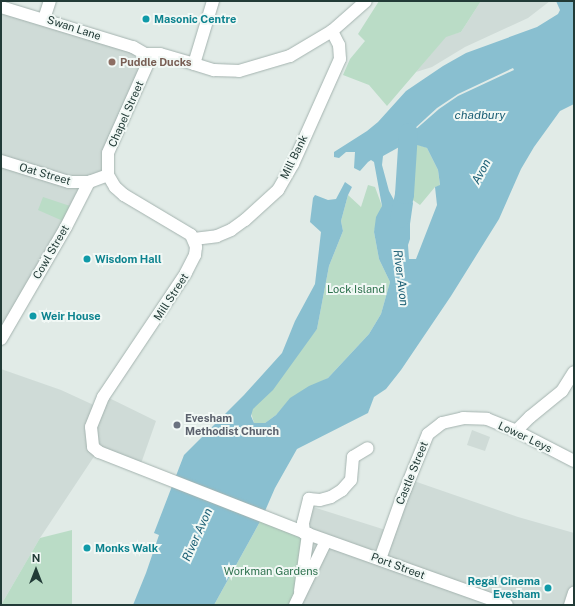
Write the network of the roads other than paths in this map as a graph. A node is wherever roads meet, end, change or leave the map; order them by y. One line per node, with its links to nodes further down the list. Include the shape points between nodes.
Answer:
1 (50, 1): 5 (street)
2 (213, 1): 8 (street)
3 (366, 1): 6 (street)
4 (1, 8): 5 (street, Swan Lane)
5 (44, 19): 7 (street, Swan Lane, via 133,47)
6 (332, 31): 8 (street, via 290,56 239,71 214,70); 12 (street, Mill Bank, via 339,45 340,59 293,164 278,190 231,230 216,236)
7 (145, 54): 8 (street, via 160,54); 10 (street, Chapel Street, via 148,63 108,153)
8 (194, 64)
9 (1, 161): 11 (street, Oat Street, via 69,182)
10 (108, 174): 11 (street); 12 (street, via 115,187 124,195)
11 (89, 182): 13 (street, Cowl Street, via 70,220)
12 (194, 239): 17 (street, Mill Street, via 195,255 186,274 103,397 91,427)
13 (1, 339)
14 (574, 372): 16 (street, via 562,391)
15 (475, 418): 16 (street, Lower Leys, via 487,419); 22 (street, Castle Street, via 446,422 428,434)
16 (516, 431): 19 (street, Lower Leys)
17 (93, 447): 20 (street, Port Street)
18 (368, 448): 20 (street, via 353,457 351,480 342,490 320,500 309,499 303,523)
19 (574, 461)
20 (306, 533): 21 (street, Port Street); 23 (street, via 306,556)
21 (326, 541): 22 (street, Port Street); 23 (street)
22 (380, 559): 26 (street, Port Street)
23 (300, 591): 25 (street)
24 (574, 593): 27 (street)
25 (295, 605)
26 (507, 605)
27 (570, 605)

